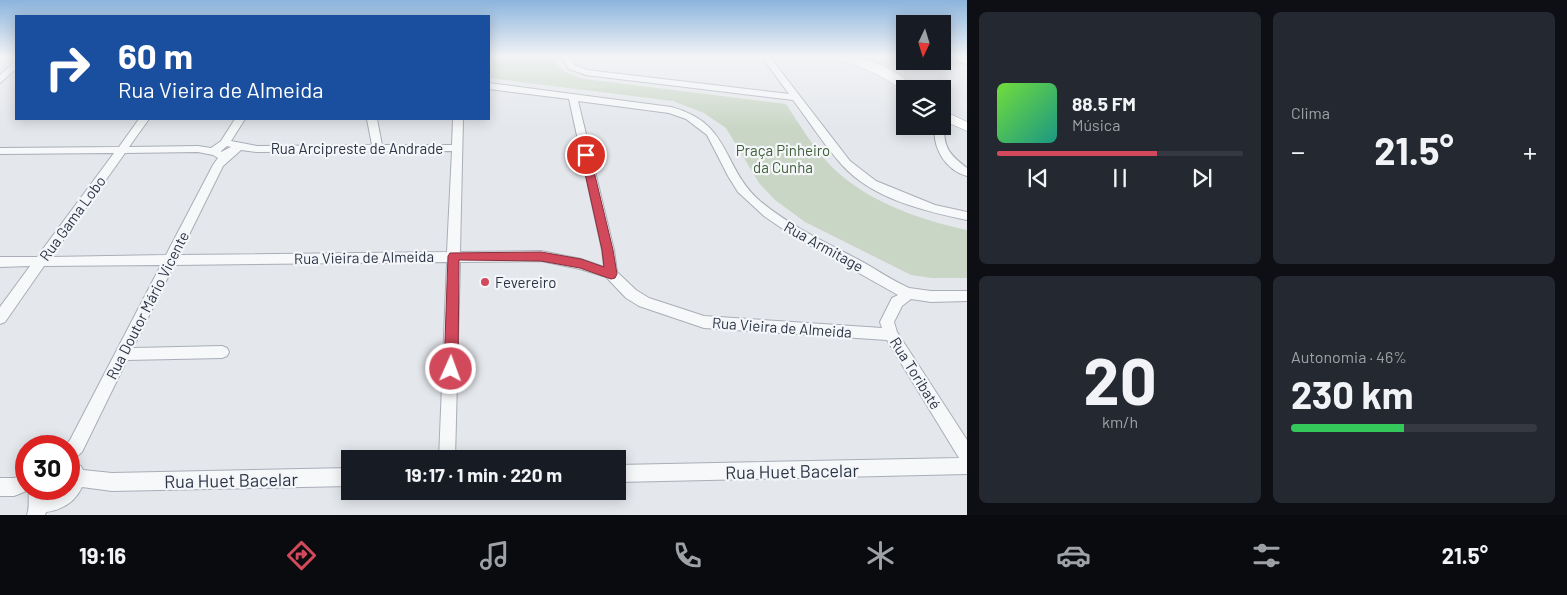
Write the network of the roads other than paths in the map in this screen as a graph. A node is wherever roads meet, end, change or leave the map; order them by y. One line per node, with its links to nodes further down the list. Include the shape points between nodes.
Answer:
1 (653, 80): 4 (street)
2 (783, 80): 4 (street)
3 (490, 86): 5 (street, Rua Armitage)
4 (795, 97): 19 (street, via 846,163 872,184 933,209)
5 (573, 98): 24 (street); 25 (street, Rua Armitage, via 671,110 697,120 716,139 742,188 760,207 812,243)
6 (143, 120): 15 (street, Rua Gama Lobo)
7 (240, 120): 16 (street, Rua Doutor Mário Vicente)
8 (372, 120): 13 (street)
9 (458, 120): 14 (street)
10 (951, 121): 11 (main road)
11 (967, 127)
12 (938, 135): 18 (street, via 941,150)
13 (377, 148): 14 (street, Rua Arcipreste de Andrade); 16 (street, Rua Arcipreste de Andrade)
14 (458, 148): 20 (street)
15 (122, 150): 16 (street, Rua Arcipreste de Andrade); 17 (street, Rua Arcipreste de Andrade); 23 (street, Rua Gama Lobo)
16 (225, 151): 21 (street, Rua Doutor Mário Vicente)
17 (0, 152)
18 (967, 173)
19 (967, 216)
20 (454, 256): 21 (street, Rua Vieira de Almeida); 24 (street, Rua Vieira de Almeida, via 541,256); 32 (street)
21 (171, 260): 23 (street, Rua Vieira de Almeida); 30 (street, Rua Doutor Mário Vicente)
22 (0, 262): 23 (street, Rua Vieira de Almeida)
23 (40, 262): 27 (street, Rua Gama Lobo)
24 (611, 274): 28 (street, Rua Vieira de Almeida, via 644,302 704,322)
25 (909, 294): 26 (street, Rua Armitage); 28 (street, Rua Toribaté, via 897,302 887,322)
26 (967, 296)
27 (0, 318)
28 (891, 334): 33 (street, Rua Toribaté)
29 (222, 352): 30 (street)
30 (122, 354): 31 (street, Rua Doutor Mário Vicente)
31 (80, 436)
32 (447, 450)
33 (967, 455)
34 (967, 466): 35 (street, Rua Huet Bacelar)
35 (626, 474)
36 (341, 477): 37 (street, Rua Huet Bacelar, via 112,482)
37 (80, 486)

